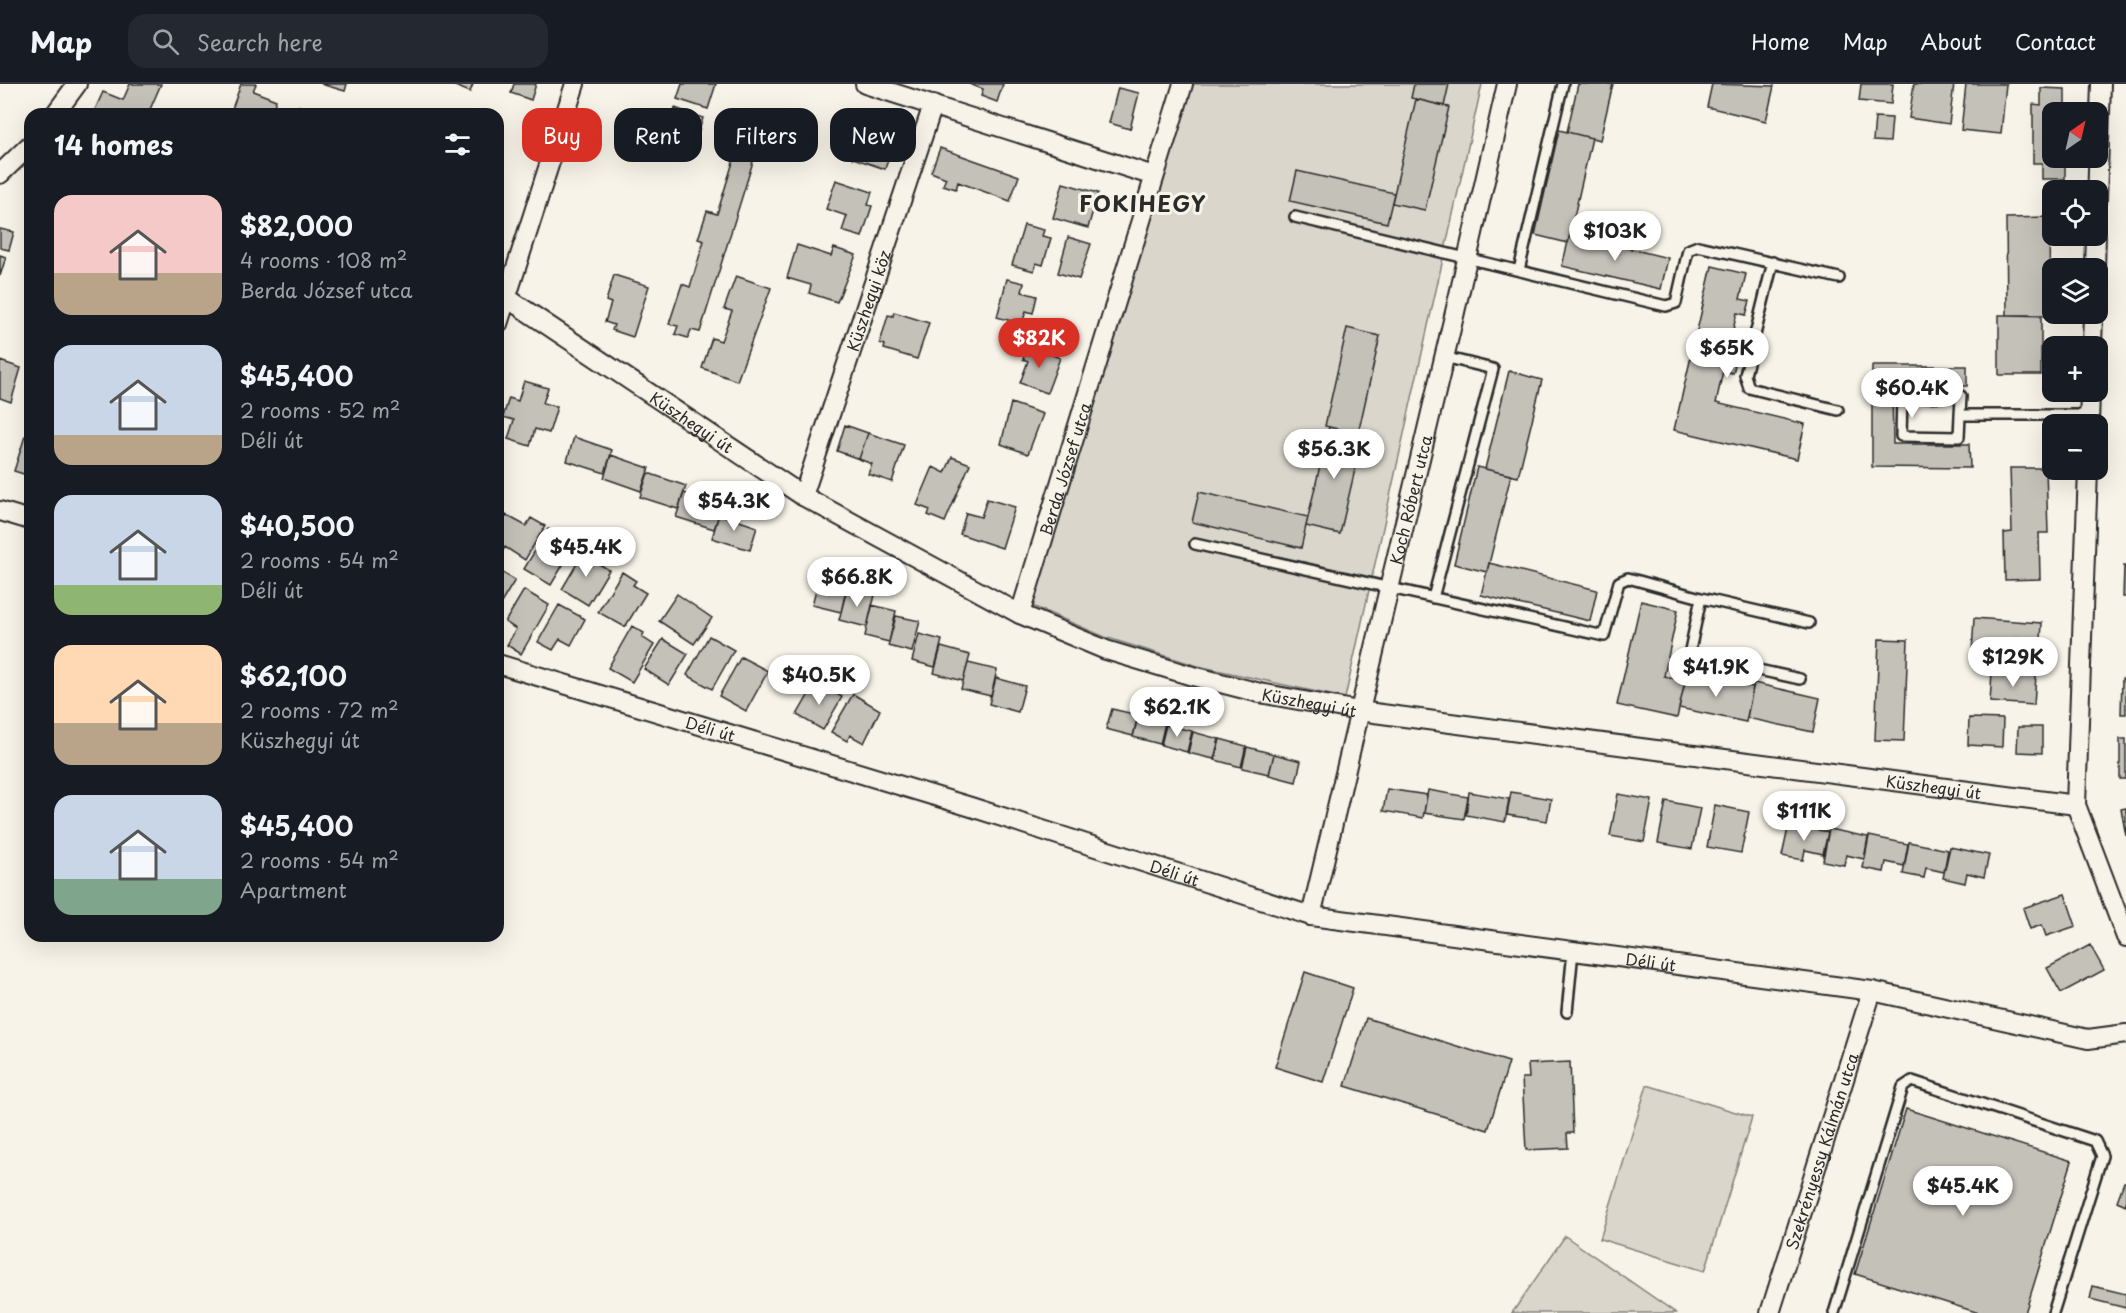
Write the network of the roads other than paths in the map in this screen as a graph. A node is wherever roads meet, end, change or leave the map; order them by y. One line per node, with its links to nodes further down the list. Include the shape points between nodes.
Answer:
1 (77, 84): 9 (street)
2 (575, 84): 19 (street)
3 (865, 84): 8 (street)
4 (1183, 84): 12 (street, Berda József utca)
5 (1507, 84): 15 (street, Koch Róbert utca)
6 (1563, 84): 17 (lane)
7 (2101, 84): 13 (street)
8 (933, 105): 12 (street); 26 (street, Küszhegyi köz)
9 (59, 108)
10 (24, 151): 11 (street)
11 (0, 174)
12 (1154, 176): 33 (street, Berda József utca)
13 (2098, 180)
14 (1295, 217): 15 (lane)
15 (1466, 258): 17 (lane); 21 (street, Koch Róbert utca)
16 (1773, 262): 17 (lane, via 1698,246 1688,250 1676,303 1666,306); 18 (lane); 22 (lane, via 1745,375 1749,388)
17 (1519, 270)
18 (1839, 278)
19 (504, 290)
20 (504, 297): 26 (street, Küszhegyi út)
21 (1444, 357): 30 (street, Koch Róbert utca); 32 (lane, via 1493,369)
22 (1838, 410)
23 (1960, 415): 23 (lane, via 1960,396 1902,397 1901,436 1959,437); 24 (lane)
24 (2042, 418)
25 (2088, 480): 38 (street)
26 (804, 496): 33 (street, Küszhegyi út)
27 (0, 511): 28 (street)
28 (24, 518)
29 (1195, 544): 30 (lane)
30 (1388, 586): 32 (lane); 37 (street, Koch Róbert utca)
31 (1701, 597): 32 (lane, via 1628,578 1618,582 1604,636); 34 (lane); 36 (lane, via 1689,655)
32 (1433, 598)
33 (1020, 614): 37 (street, Küszhegyi út, via 1106,650 1189,675)
34 (1809, 623)
35 (504, 666): 39 (street, Déli út, via 971,807)
36 (1800, 679)
37 (1359, 711): 38 (street, Küszhegyi út); 39 (street, Koch Róbert utca)
38 (2076, 805): 40 (street)
39 (1311, 916): 41 (street, Déli út)
40 (2126, 937)
41 (1573, 951): 42 (street, Déli út); 43 (lane)
42 (1872, 990): 44 (street, Déli út, via 2088,1039); 45 (street, Szekrényessy Kálmán utca)
43 (1567, 1012)
44 (2126, 1034)
45 (1770, 1313)
46 (1834, 1313): 47 (lane, via 1903,1087 1912,1081 2095,1141 2102,1156)
47 (2053, 1313)

